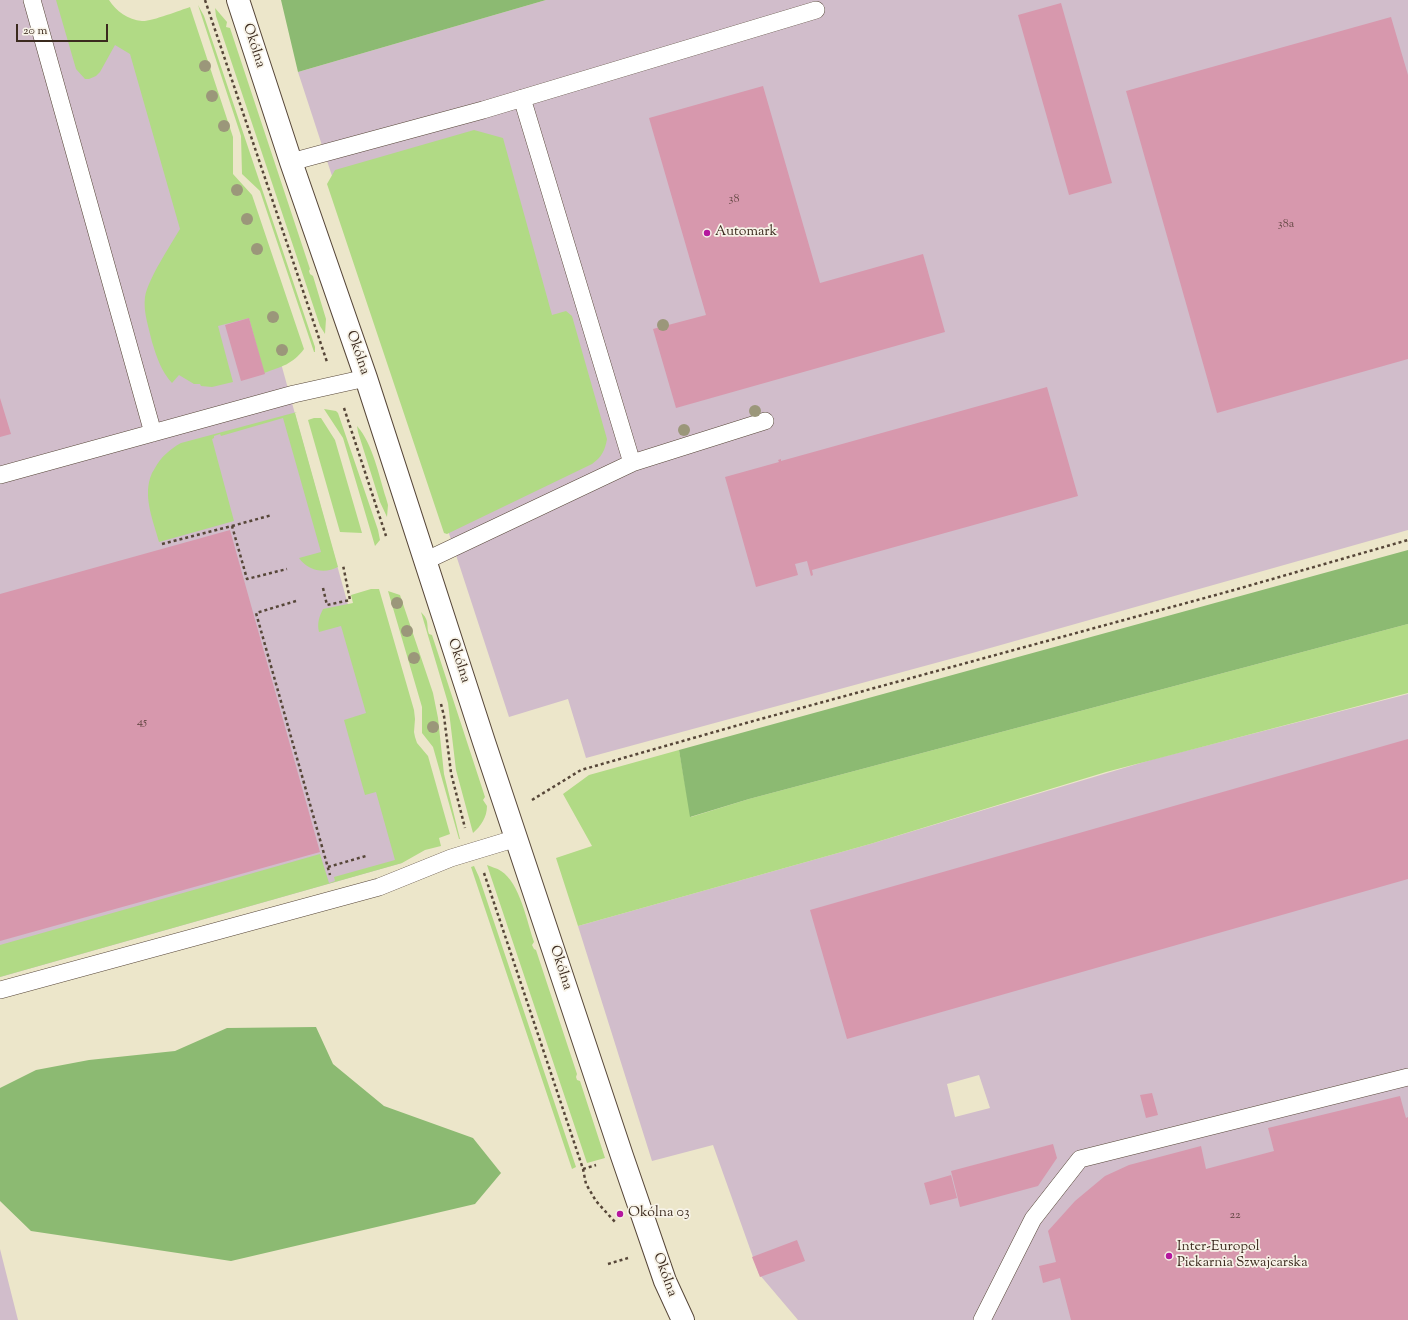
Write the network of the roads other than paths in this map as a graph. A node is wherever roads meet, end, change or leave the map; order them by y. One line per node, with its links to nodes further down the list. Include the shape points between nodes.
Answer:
1 (32, 0): 8 (lane)
2 (238, 0): 5 (street, Okólna)
3 (816, 10): 4 (lane)
4 (522, 98): 5 (lane); 9 (lane)
5 (291, 162): 6 (street, Okólna)
6 (366, 378): 8 (lane, via 294,394); 11 (street, Okólna)
7 (765, 421): 9 (lane)
8 (153, 433): 10 (lane)
9 (632, 463): 11 (lane)
10 (0, 475)
11 (425, 562): 12 (street, Okólna)
12 (517, 838): 13 (lane, via 451,858 379,887); 15 (street, Okólna, via 665,1281)
13 (0, 990)
14 (1408, 1077): 16 (lane, via 1080,1159 1033,1219)
15 (683, 1320)
16 (982, 1320)

